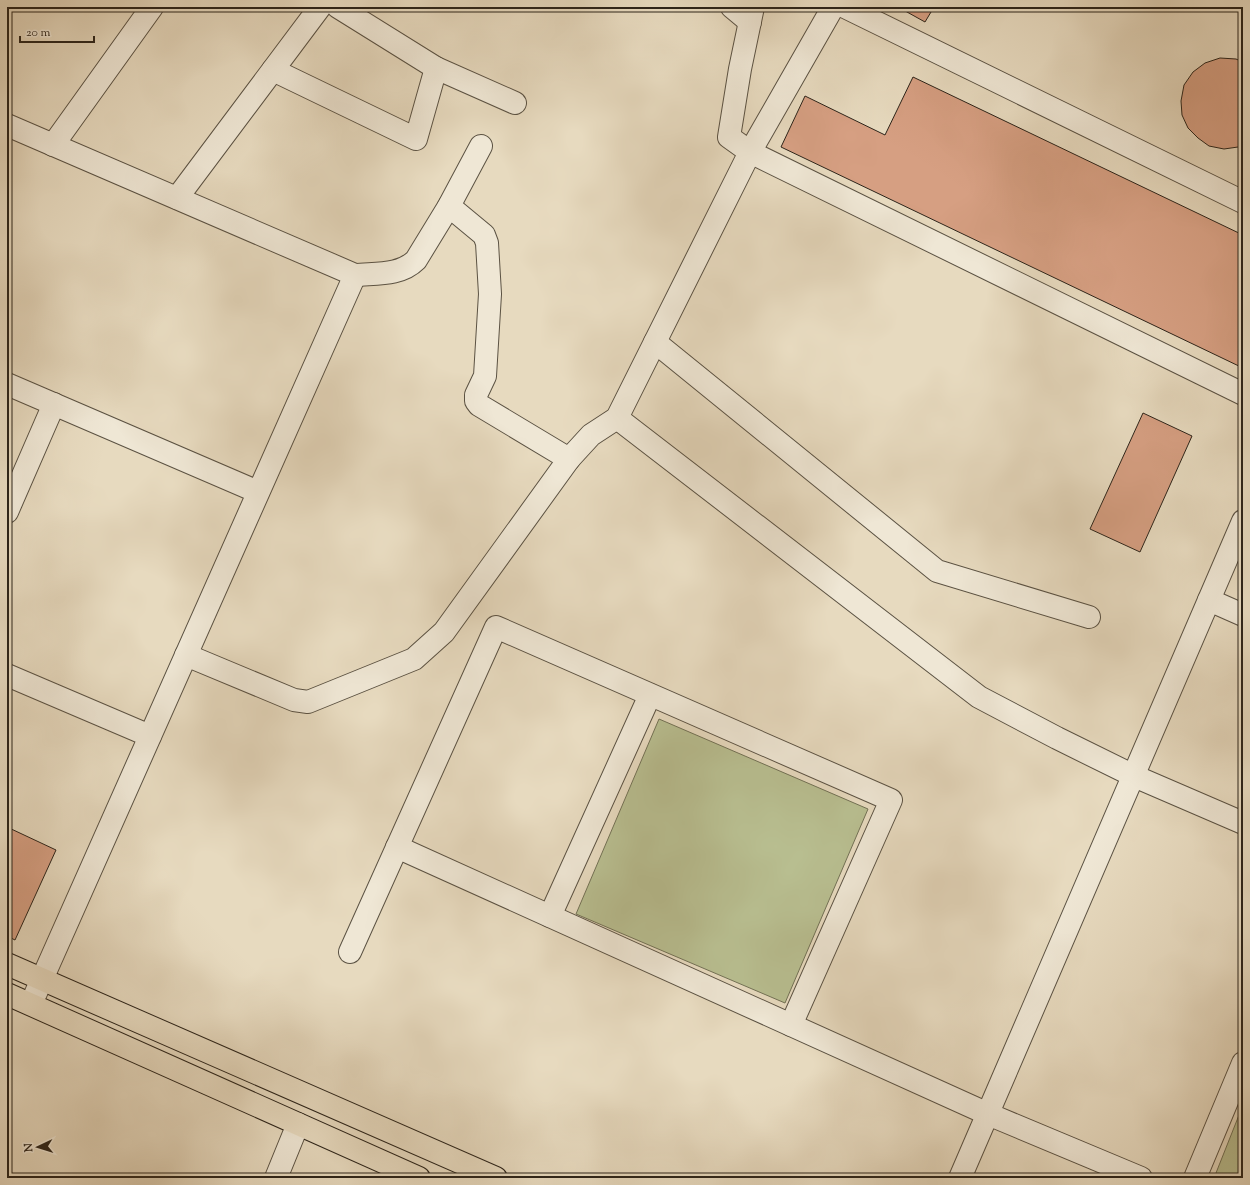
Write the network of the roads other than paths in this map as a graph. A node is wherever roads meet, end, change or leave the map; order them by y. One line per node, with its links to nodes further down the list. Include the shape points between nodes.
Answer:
1 (152, 7): 12 (street)
2 (320, 7): 9 (street)
3 (338, 7): 8 (street)
4 (732, 7): 7 (street)
5 (833, 7): 14 (street)
6 (845, 7): 16 (street)
7 (751, 14): 14 (street, via 729,137)
8 (436, 68): 9 (street, via 416,139); 10 (street)
9 (273, 70): 15 (street)
10 (514, 102)
11 (7, 125): 12 (street)
12 (53, 145): 15 (street)
13 (481, 146): 17 (street)
14 (750, 152): 19 (street); 21 (street)
15 (177, 198): 18 (street)
16 (1243, 202)
17 (448, 206): 18 (street, via 410,266 401,271); 24 (street, via 484,235 487,243 490,294 485,376 476,400 479,405)
18 (355, 275): 25 (street)
19 (655, 342): 23 (street); 30 (street, via 937,571)
20 (7, 384): 22 (street)
21 (1243, 394)
22 (54, 404): 25 (street); 26 (street)
23 (617, 418): 24 (street, via 591,436); 35 (street, via 979,697)
24 (569, 459): 31 (street, via 444,632 414,659 308,702 294,700)
25 (258, 492): 31 (street)
26 (7, 512)
27 (1243, 521): 28 (street)
28 (1209, 600): 29 (street); 35 (street)
29 (1243, 615)
30 (1089, 617)
31 (186, 655): 34 (street)
32 (7, 675): 34 (street)
33 (650, 695): 37 (street, via 496,627); 38 (street); 44 (street, via 891,800)
34 (150, 736): 41 (street)
35 (1134, 776): 36 (street); 46 (street)
36 (1243, 822)
37 (397, 847): 38 (street); 39 (street)
38 (550, 916): 44 (street)
39 (350, 952)
40 (7, 964): 41 (main road)
41 (42, 980): 43 (street); 50 (main road)
42 (7, 994): 43 (main road)
43 (31, 1004): 47 (main road)
44 (791, 1025): 46 (street)
45 (1243, 1063): 53 (street)
46 (988, 1114): 51 (street); 52 (street)
47 (298, 1124): 48 (street); 49 (main road)
48 (276, 1178)
49 (419, 1178)
50 (496, 1178)
51 (960, 1178)
52 (1141, 1178)
53 (1195, 1178)

